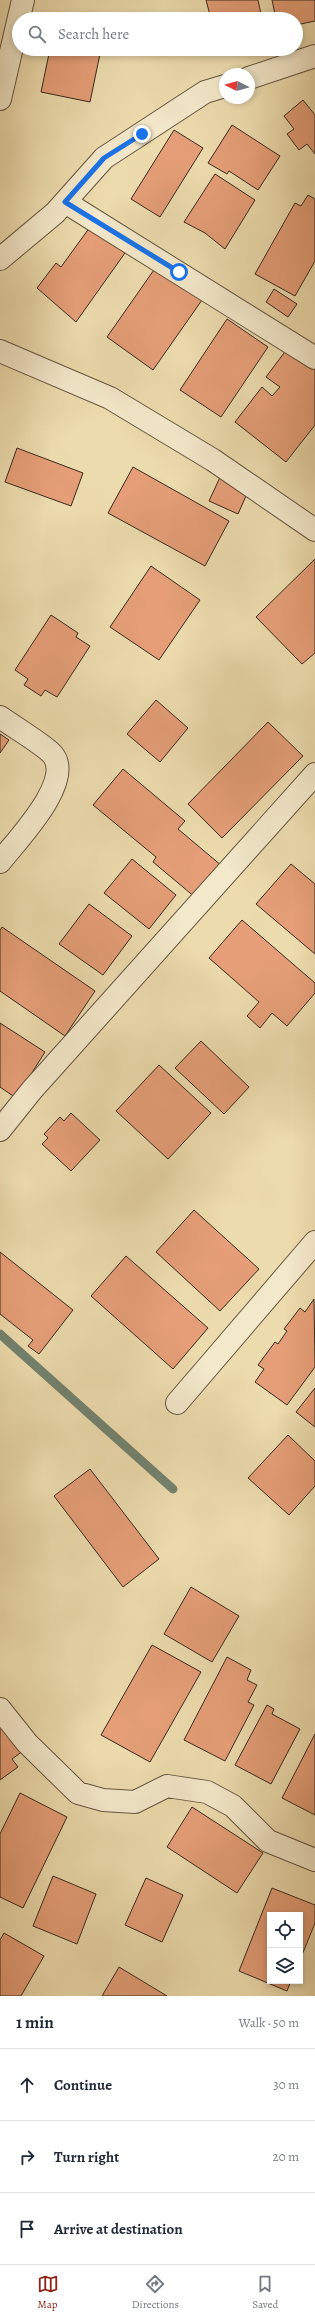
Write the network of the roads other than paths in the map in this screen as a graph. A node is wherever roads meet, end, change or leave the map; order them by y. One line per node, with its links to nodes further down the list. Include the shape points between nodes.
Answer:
1 (23, 0): 2 (street)
2 (20, 12)
3 (12, 47): 7 (street)
4 (315, 56): 5 (street)
5 (255, 76)
6 (219, 88): 8 (street, via 206,92 104,158)
7 (0, 99)
8 (65, 202): 9 (street, via 56,213); 11 (street)
9 (0, 259)
10 (0, 350): 12 (street, via 110,398 213,460)
11 (315, 358)
12 (315, 530)
13 (0, 717): 15 (street, via 53,755 58,772 50,798)
14 (315, 774): 16 (street, via 32,1090)
15 (0, 862)
16 (0, 1130)
17 (311, 1253): 18 (street)
18 (177, 1403)
19 (0, 1710): 20 (street, via 27,1743 78,1793 103,1800 135,1802 167,1786 207,1792 233,1806 268,1841)
20 (315, 1860)

